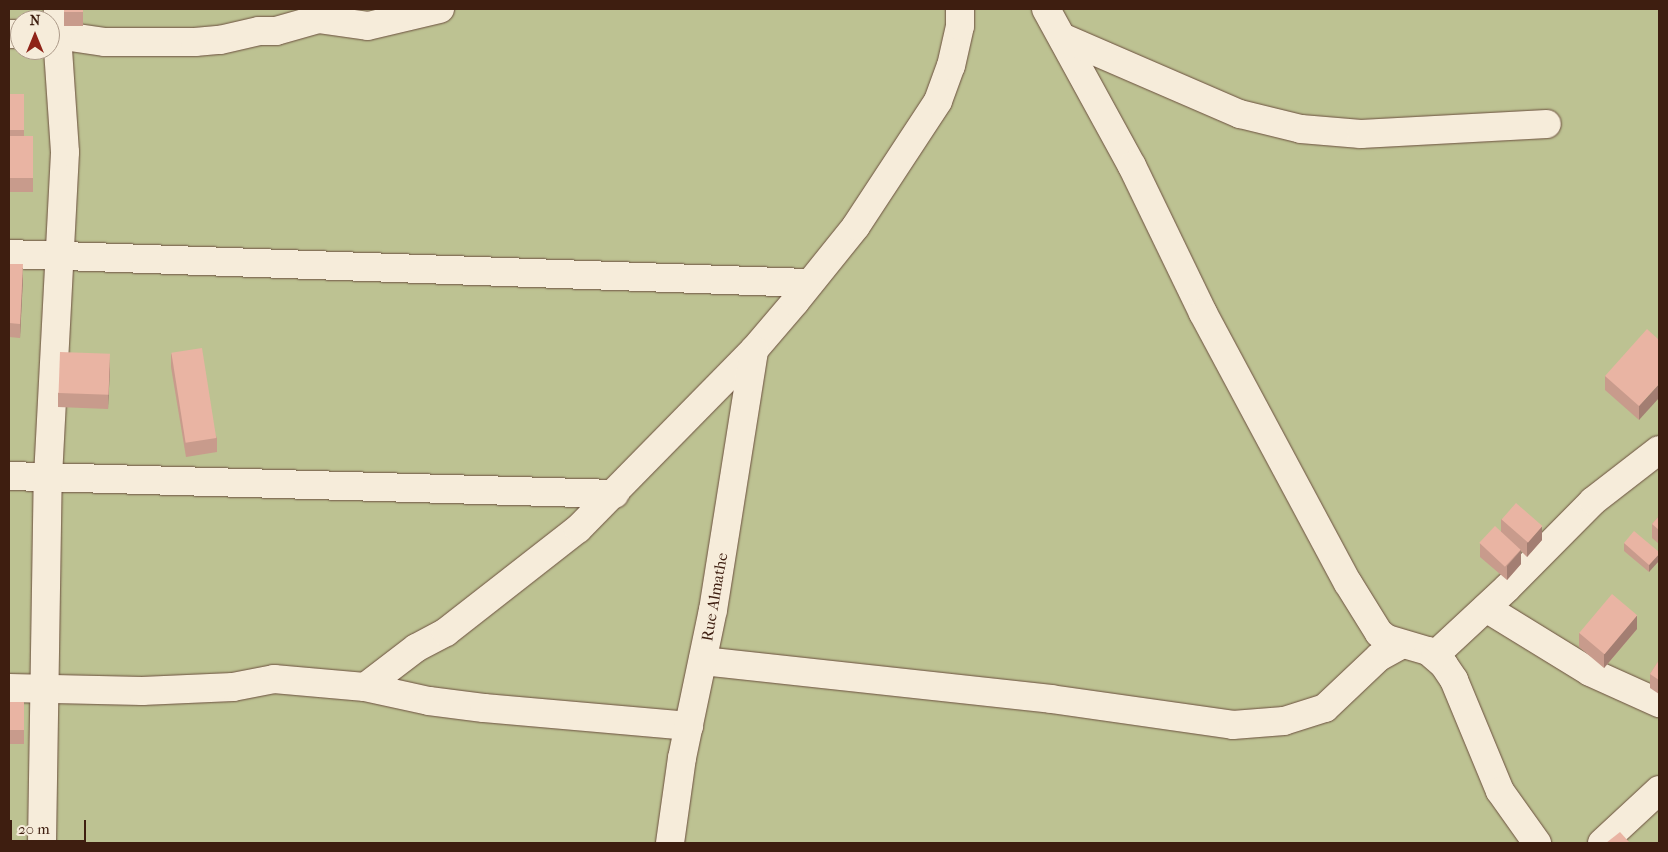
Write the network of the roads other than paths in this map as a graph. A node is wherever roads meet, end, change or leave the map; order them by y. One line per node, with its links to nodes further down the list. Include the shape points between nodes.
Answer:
1 (440, 9): 4 (street, via 368,26 318,19 276,31 195,42 106,42)
2 (960, 9): 10 (street, via 960,26 951,66 938,101 856,226)
3 (1046, 9): 5 (street)
4 (60, 28)
5 (1064, 38): 7 (street, via 1240,114 1301,129 1361,134); 17 (street, via 1132,166 1203,313 1348,583 1379,633)
6 (58, 60): 9 (street, via 65,152)
7 (1547, 124)
8 (9, 254): 9 (street)
9 (60, 255): 10 (street); 14 (street)
10 (808, 283): 11 (street)
11 (754, 350): 15 (street); 19 (street, Rue Almathe)
12 (1659, 450): 16 (street, via 1592,501)
13 (9, 476): 14 (street)
14 (48, 477): 15 (street); 22 (street)
15 (615, 494): 20 (street, via 578,530 492,599 446,632 416,648)
16 (1486, 608): 18 (street); 23 (street, via 1590,672)
17 (1402, 644): 18 (street, via 1417,646); 19 (street, via 1379,657 1325,708 1284,721 1233,725 1042,698)
18 (1435, 656): 28 (street, via 1454,680 1500,791)
19 (703, 661): 24 (street, Rue Almathe)
20 (365, 687): 22 (street, via 274,679 233,687 142,691); 24 (street, via 429,701 484,708)
21 (9, 688): 22 (street)
22 (43, 689): 26 (street)
23 (1659, 703)
24 (689, 726): 27 (street, Rue Almathe)
25 (1659, 790): 29 (street)
26 (42, 843)
27 (670, 843)
28 (1537, 843)
29 (1602, 843)

